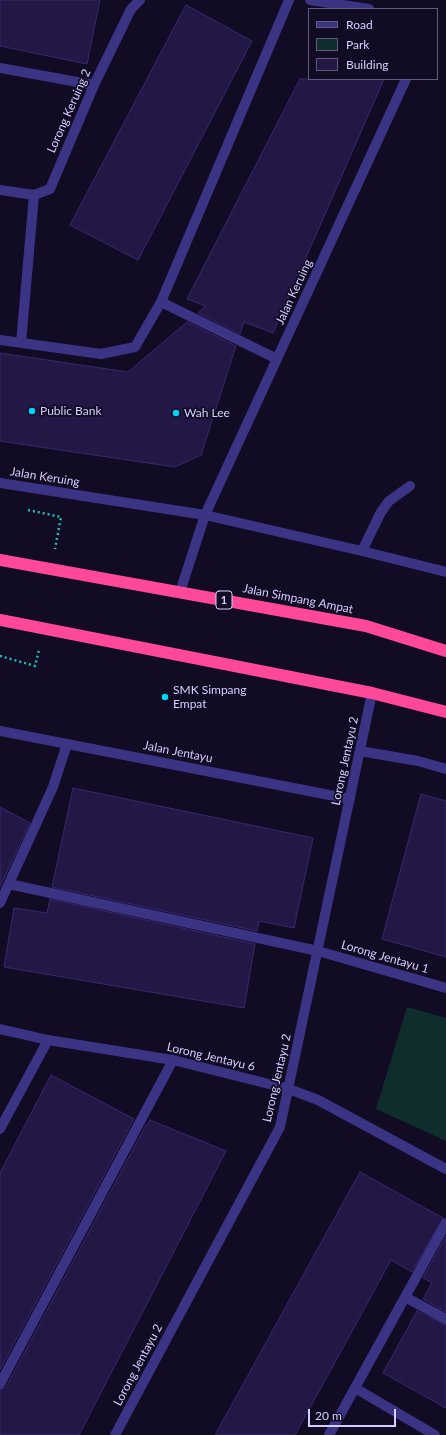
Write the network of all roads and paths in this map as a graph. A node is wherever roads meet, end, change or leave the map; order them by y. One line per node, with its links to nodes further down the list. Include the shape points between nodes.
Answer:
1 (140, 0): 7 (street, Lorong Keruing 2, via 131,9)
2 (289, 0): 10 (street)
3 (310, 0): 4 (street)
4 (362, 8)
5 (0, 68): 7 (street)
6 (406, 80): 13 (street, Jalan Keruing)
7 (94, 85): 9 (street, Lorong Keruing 2, via 50,189)
8 (0, 190): 9 (street)
9 (34, 195): 12 (street)
10 (160, 302): 12 (street, via 135,347 101,354); 13 (street)
11 (0, 340): 12 (street)
12 (21, 343)
13 (277, 359): 17 (street, Jalan Keruing)
14 (0, 483): 17 (street, Jalan Keruing)
15 (410, 486): 18 (street, via 389,501)
16 (23, 509): 20 (path, via 61,517)
17 (205, 515): 18 (street, Jalan Keruing); 22 (street, Jalan Keruing)
18 (362, 551): 21 (street, Jalan Keruing)
19 (0, 560): 20 (highway, Jalan Simpang Ampat / 1)
20 (51, 569): 22 (highway, Jalan Simpang Ampat / 1)
21 (446, 572)
22 (180, 592): 25 (highway, Jalan Simpang Ampat / 1, via 366,626)
23 (0, 620): 24 (highway)
24 (44, 628): 26 (path, via 35,666); 27 (highway)
25 (446, 651)
26 (0, 656)
27 (372, 693): 28 (highway); 31 (street, Lorong Jentayu 2)
28 (446, 712)
29 (0, 731): 30 (street, Jalan Jentayu)
30 (67, 744): 33 (street, Jalan Jentayu); 34 (street, via 53,787)
31 (360, 751): 32 (street, via 418,761); 33 (street, Lorong Jentayu 2)
32 (446, 769)
33 (350, 799): 36 (street, Lorong Jentayu 2)
34 (9, 884): 35 (street); 36 (street, Lorong Jentayu 1)
35 (0, 903)
36 (318, 952): 37 (street, Lorong Jentayu 1); 41 (street, Lorong Jentayu 2)
37 (446, 988)
38 (0, 1029): 39 (street, Lorong Jentayu 6)
39 (48, 1040): 40 (street, Lorong Jentayu 6); 42 (street)
40 (173, 1060): 41 (street, Lorong Jentayu 6); 47 (street)
41 (288, 1089): 43 (street, Lorong Jentayu 6, via 318,1100); 49 (street, Lorong Jentayu 2, via 280,1128)
42 (0, 1129)
43 (446, 1169)
44 (446, 1224): 45 (street)
45 (406, 1297): 46 (street); 48 (street)
46 (446, 1319)
47 (0, 1384)
48 (355, 1388): 50 (street); 51 (street)
49 (115, 1435)
50 (330, 1435)
51 (435, 1435)

